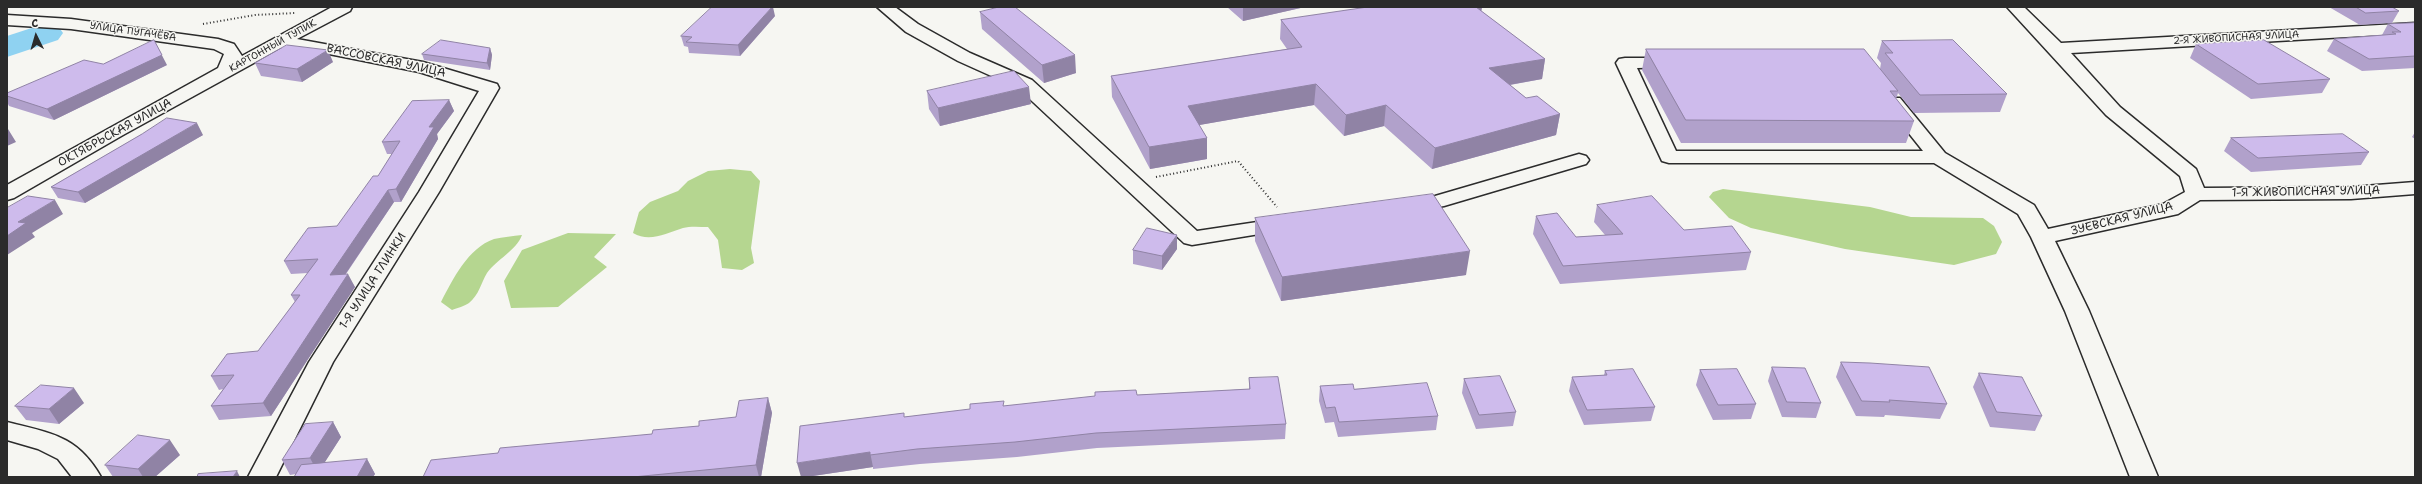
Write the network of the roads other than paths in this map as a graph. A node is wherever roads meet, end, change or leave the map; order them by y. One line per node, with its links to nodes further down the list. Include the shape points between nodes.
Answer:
1 (344, 7): 6 (street, КАРТОННЫЙ ТУПИК)
2 (885, 7): 18 (street, via 912,28 964,57 1025,84 1192,238)
3 (2015, 7): 7 (street)
4 (7, 20): 9 (street, УЛИЦА ПУГАЧЁВА, via 71,24 218,44 228,48 233,54 231,63)
5 (2415, 28): 7 (street, 2-Я ЖИВОПИСНАЯ УЛИЦА)
6 (280, 43): 9 (street, КАРТОННЫЙ ТУПИК); 11 (street, ВАССОВСКАЯ УЛИЦА, via 319,47 423,67)
7 (2057, 49): 16 (street, via 2113,111 2189,173)
8 (1696, 63): 12 (street, via 1625,63 1670,157)
9 (223, 74): 15 (street, ОКТЯБРЬСКАЯ УЛИЦА, via 116,131)
10 (1881, 87): 12 (street)
11 (490, 88): 22 (street, 1-Я УЛИЦА ГЛИНКИ, via 429,192 321,362)
12 (1938, 157): 19 (street, via 2026,210)
13 (1580, 160): 17 (street, via 1437,202)
14 (2415, 188): 16 (street, 1-Я ЖИВОПИСНАЯ УЛИЦА, via 2351,193)
15 (7, 194)
16 (2196, 194): 19 (street, ЗУЕВСКАЯ УЛИЦА, via 2170,209)
17 (1391, 209)
18 (1299, 222)
19 (2042, 237): 23 (street, via 2077,311)
20 (7, 431): 21 (street, via 47,442 67,452)
21 (87, 477)
22 (262, 477)
23 (2144, 477)

